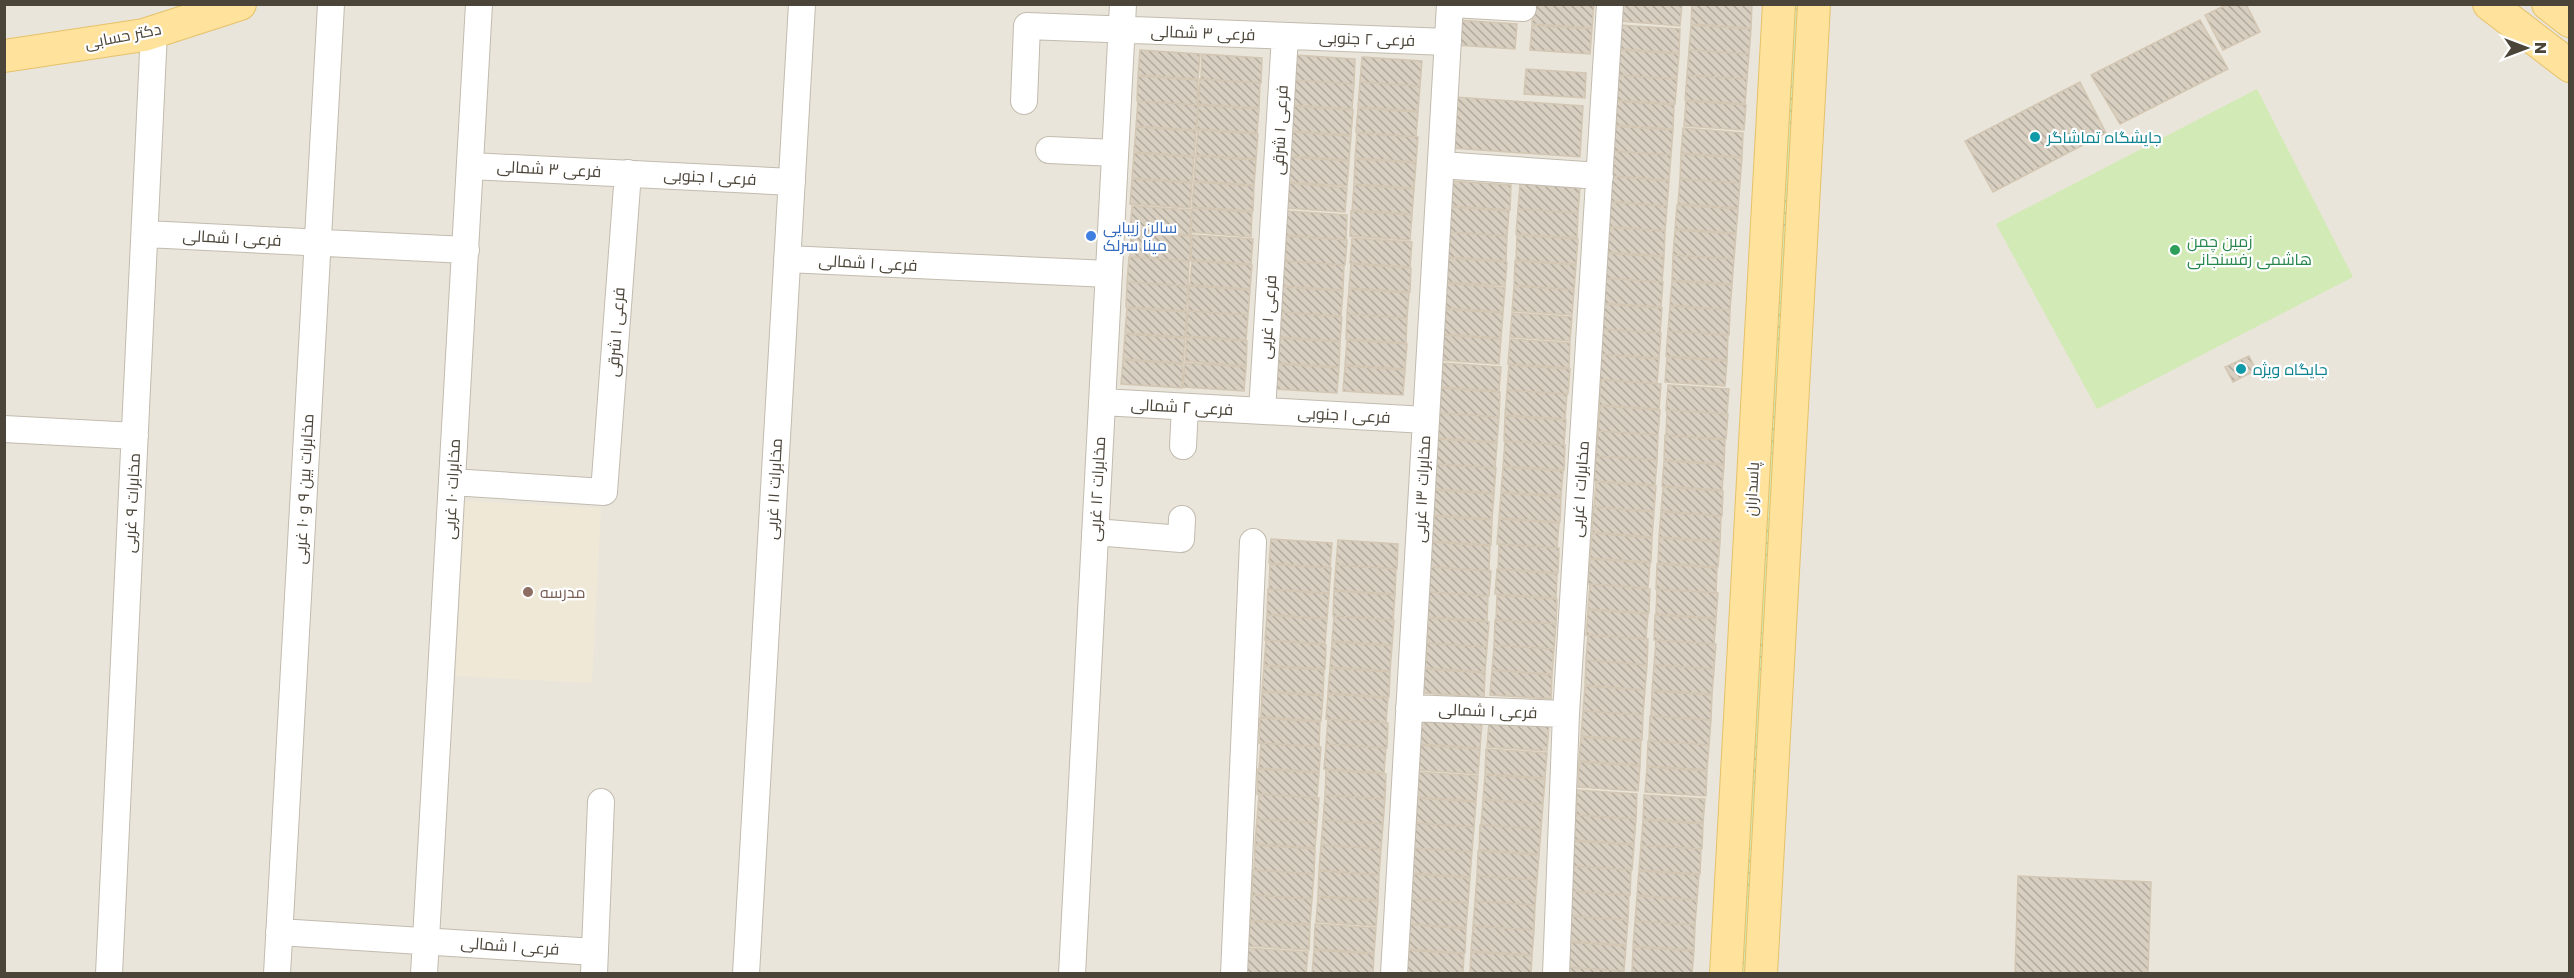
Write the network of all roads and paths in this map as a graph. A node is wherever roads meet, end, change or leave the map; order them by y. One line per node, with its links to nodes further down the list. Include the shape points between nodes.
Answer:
1 (240, 4): 15 (main road, دکتر حسابی)
2 (331, 4): 30 (street, مخابرات بین ۹ و ۱۰ غربی)
3 (479, 4): 24 (street, مخابرات ۱۰ غربی)
4 (802, 4): 27 (street, مخابرات ۱۱ غربی)
5 (1123, 4): 14 (street, مخابرات ۱۲ غربی)
6 (1451, 4): 12 (street); 17 (street, مخابرات ۱۳ غربی)
7 (1610, 4): 26 (street, مخابرات ۱ غربی)
8 (1779, 4): 59 (main road, پاسداران)
9 (1814, 4): 60 (main road)
10 (2489, 4): 19 (main road)
11 (2548, 4): 13 (main road)
12 (1523, 8)
13 (2570, 21)
14 (1121, 30): 16 (street, فرعی ۳ شمالی); 20 (street, فرعی ۳ شمالی, via 1027,26); 22 (street, مخابرات ۱۲ غربی)
15 (154, 32): 18 (main road, دکتر حسابی); 29 (street, مخابرات ۹ غربی)
16 (1285, 36): 17 (street, فرعی ۲ جنوبی); 28 (street, فرعی ۱ شرقی)
17 (1448, 42): 23 (street, مخابرات ۱۳ غربی)
18 (4, 56)
19 (2570, 66)
20 (1024, 101)
21 (1049, 150): 22 (street)
22 (1115, 153): 33 (street, مخابرات ۱۲ غربی)
23 (1441, 165): 26 (street); 37 (street, مخابرات ۱۳ غربی)
24 (471, 166): 25 (street, فرعی ۳ شمالی); 31 (street, مخابرات ۱۰ غربی)
25 (628, 173): 27 (street, فرعی ۱ جنوبی); 41 (street, فرعی ۱ شرقی, via 604,492)
26 (1600, 176): 46 (street, مخابرات ۱ غربی)
27 (792, 182): 32 (street, مخابرات ۱۱ غربی)
28 (1274, 224): 36 (street, فرعی ۱ غربی)
29 (146, 234): 30 (street, فرعی ۱ شمالی); 39 (street, مخابرات ۹ غربی)
30 (318, 243): 31 (street); 48 (street, مخابرات بین ۹ و ۱۰ غربی)
31 (465, 250): 41 (street, مخابرات ۱۰ غربی)
32 (787, 259): 33 (street, فرعی ۱ شمالی); 54 (street, مخابرات ۱۱ غربی)
33 (1108, 274): 34 (street, مخابرات ۱۲ غربی)
34 (1102, 402): 35 (street, فرعی ۲ شمالی); 43 (street, مخابرات ۱۲ غربی)
35 (1185, 407): 36 (street, فرعی ۲ شمالی); 40 (street)
36 (1262, 411): 37 (street, فرعی ۱ جنوبی)
37 (1426, 420): 45 (street, مخابرات ۱۳ غربی)
38 (4, 429): 39 (street)
39 (135, 436): 51 (street, مخابرات ۹ غربی)
40 (1183, 446)
41 (452, 482): 49 (street, مخابرات ۱۰ غربی)
42 (1182, 519): 43 (street, via 1180,539)
43 (1095, 532): 55 (street, مخابرات ۱۲ غربی)
44 (1253, 542): 56 (street)
45 (1409, 708): 46 (street, فرعی ۱ شمالی); 57 (street, مخابرات ۱۳ غربی)
46 (1566, 714): 58 (street, مخابرات ۱ غربی)
47 (601, 802): 50 (street)
48 (279, 932): 49 (street); 52 (street, مخابرات بین ۹ و ۱۰ غربی)
49 (426, 941): 50 (street, فرعی ۱ شمالی); 53 (street, مخابرات ۱۰ غربی)
50 (594, 963)
51 (109, 974)
52 (277, 974)
53 (424, 974)
54 (746, 974)
55 (1072, 974)
56 (1234, 974)
57 (1394, 974)
58 (1556, 974)
59 (1726, 974)
60 (1761, 974)

